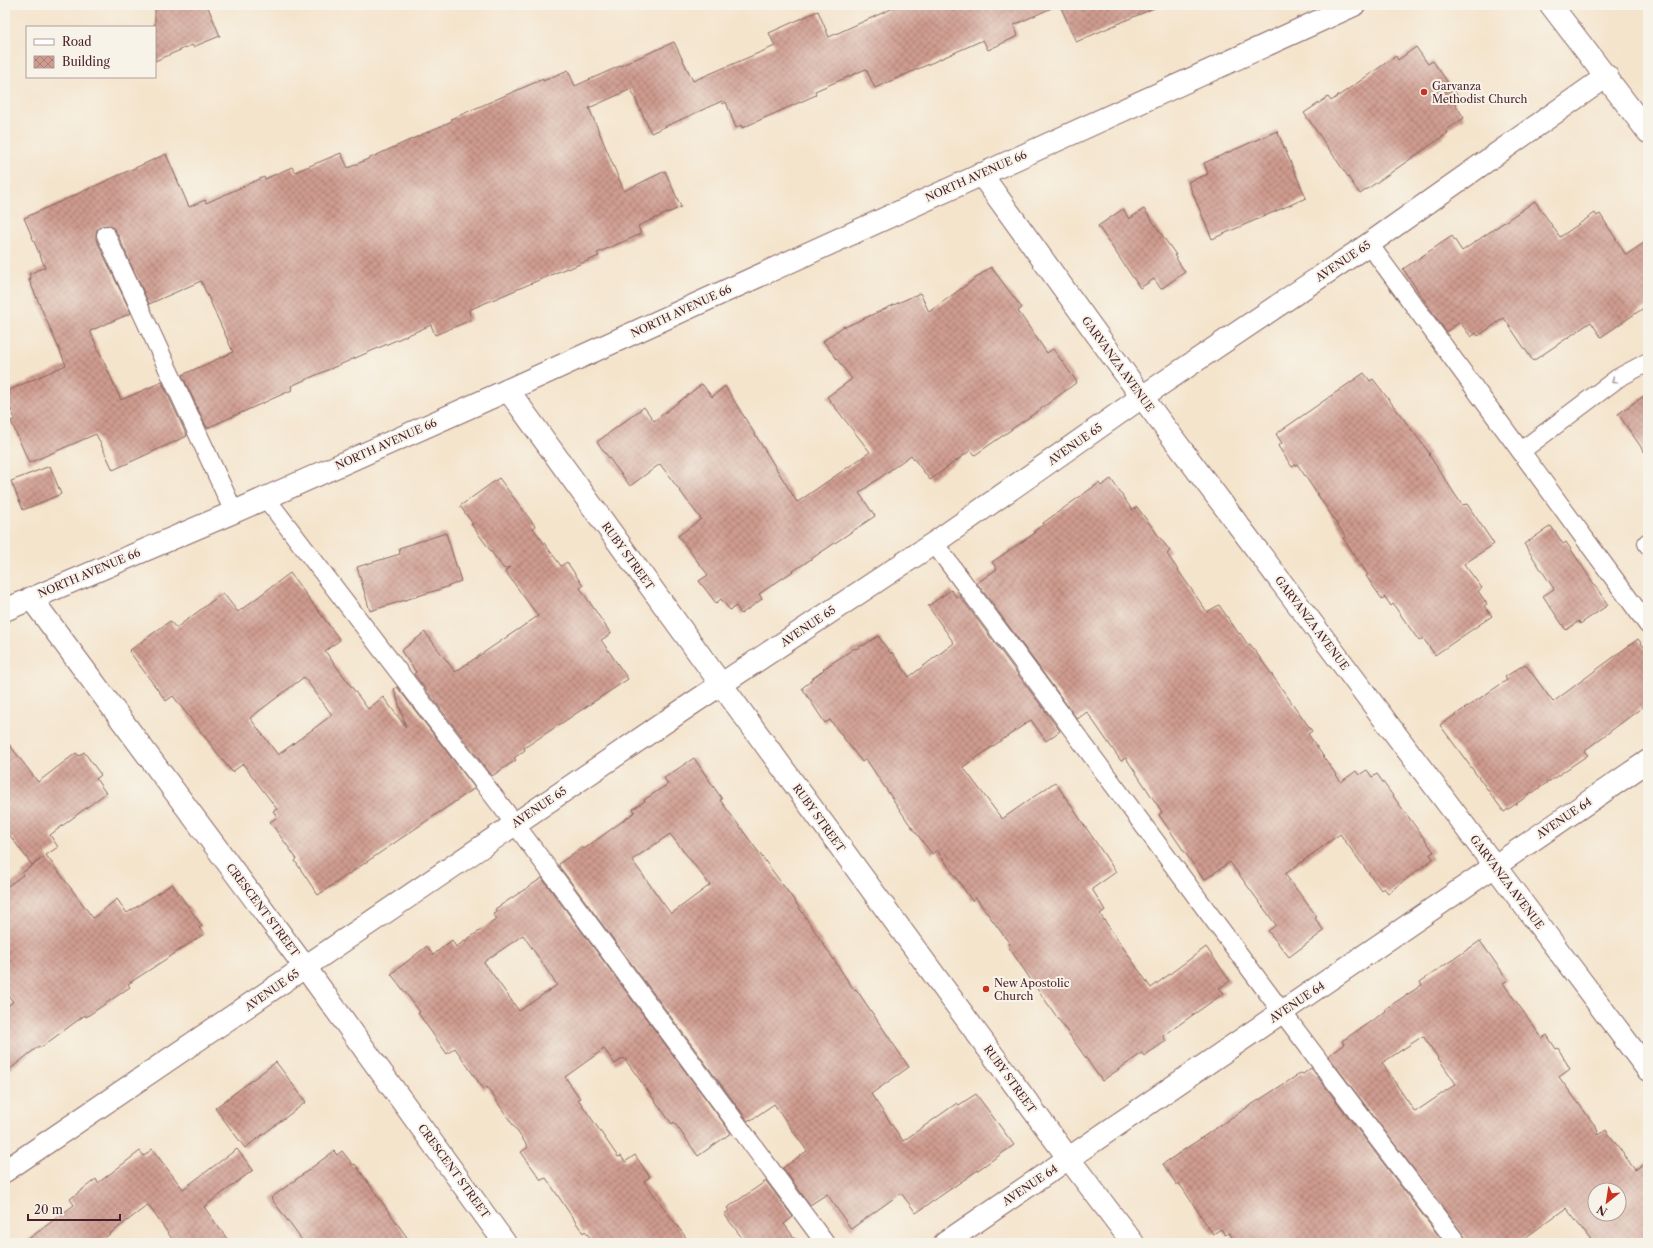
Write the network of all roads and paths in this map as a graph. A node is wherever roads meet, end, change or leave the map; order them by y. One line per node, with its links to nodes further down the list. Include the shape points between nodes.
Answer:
1 (1354, 5): 3 (street, NORTH AVENUE 66)
2 (1551, 5): 4 (street)
3 (1321, 12): 6 (street, NORTH AVENUE 66)
4 (1607, 76): 5 (street); 8 (street, AVENUE 65)
5 (1648, 132)
6 (981, 174): 10 (street, NORTH AVENUE 66); 11 (street, GARVANZA AVENUE)
7 (106, 235): 14 (lane)
8 (1369, 244): 11 (street, AVENUE 65); 12 (lane)
9 (1648, 362): 12 (lane, one-way to 12, via 1618,378)
10 (508, 390): 13 (street, NORTH AVENUE 66); 19 (street, RUBY STREET)
11 (1142, 397): 15 (street, AVENUE 65); 22 (street, GARVANZA AVENUE)
12 (1521, 451): 18 (lane)
13 (265, 498): 14 (street, NORTH AVENUE 66); 21 (lane)
14 (234, 512): 16 (street, NORTH AVENUE 66)
15 (934, 543): 19 (street, AVENUE 65); 24 (lane)
16 (31, 598): 17 (street, NORTH AVENUE 66); 23 (street, CRESCENT STREET)
17 (5, 610)
18 (1648, 625)
19 (721, 684): 21 (street, AVENUE 65); 26 (street, RUBY STREET)
20 (1648, 761): 22 (street, AVENUE 64)
21 (515, 824): 23 (street, AVENUE 65); 29 (lane)
22 (1495, 866): 24 (street, AVENUE 64); 25 (street, GARVANZA AVENUE)
23 (306, 967): 27 (street, AVENUE 65); 28 (street, CRESCENT STREET)
24 (1282, 1012): 26 (street, AVENUE 64); 32 (lane)
25 (1648, 1070)
26 (1069, 1159): 30 (street, AVENUE 64); 31 (street, RUBY STREET)
27 (5, 1171)
28 (506, 1243)
29 (825, 1243)
30 (945, 1243)
31 (1133, 1243)
32 (1457, 1243)

